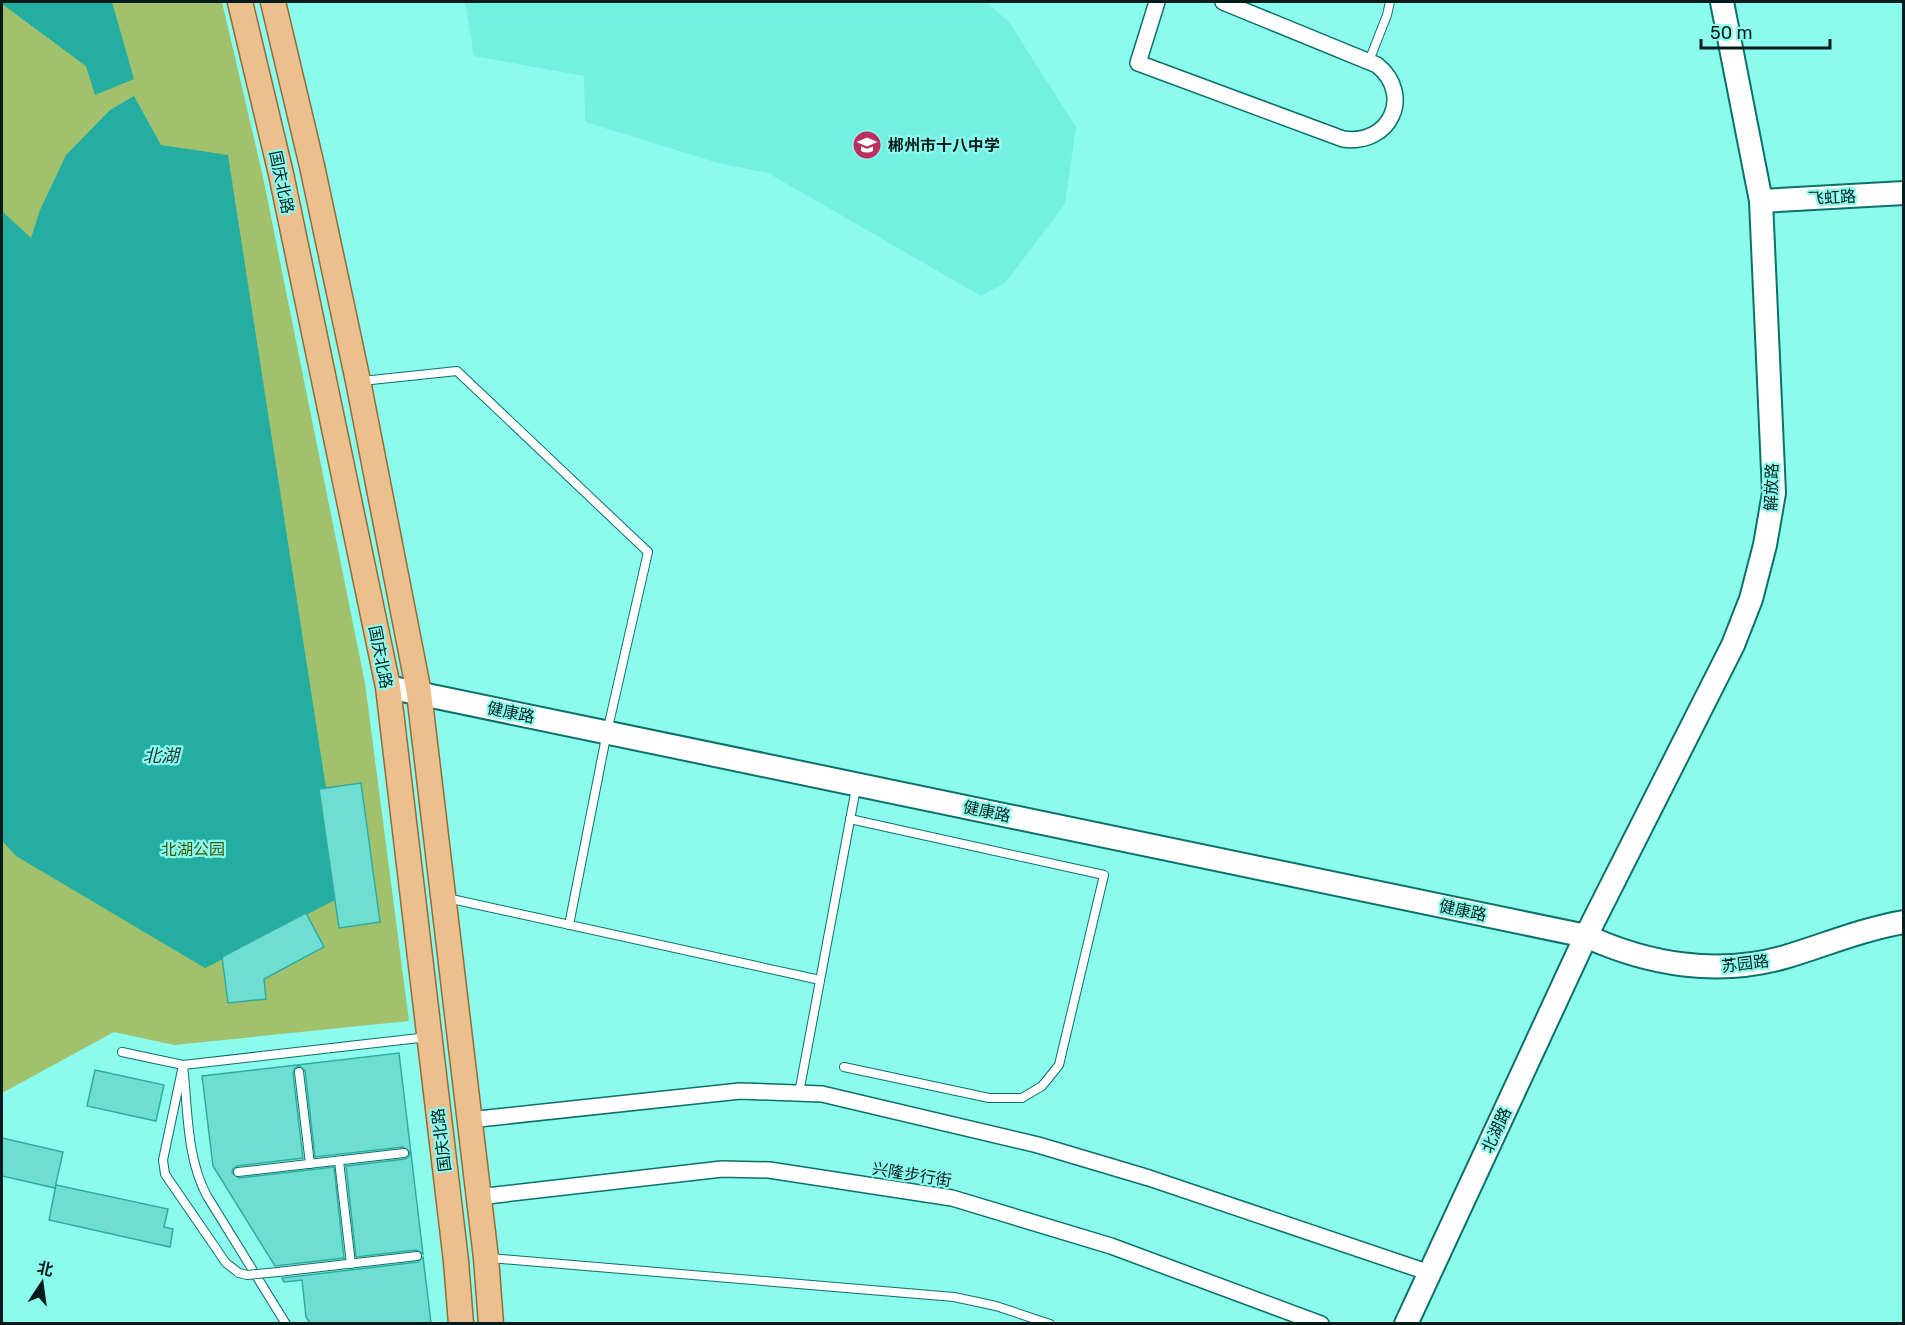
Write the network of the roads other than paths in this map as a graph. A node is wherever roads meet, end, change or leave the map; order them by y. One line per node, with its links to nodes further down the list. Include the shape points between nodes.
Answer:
1 (240, 2): 11 (main road, 国庆北路, via 281,174)
2 (273, 2): 10 (main road, 国庆北路)
3 (1157, 2): 7 (street, via 1138,63 1343,139 1362,140 1378,133 1394,111 1395,93 1389,77)
4 (1223, 2): 7 (street)
5 (1390, 2): 7 (lane)
6 (1722, 2): 9 (street, 解放路)
7 (1369, 61)
8 (1904, 193): 9 (street, 飞虹路)
9 (1761, 201): 19 (street, 解放路, via 1774,493 1766,545 1733,645)
10 (358, 381): 12 (main road, 国庆北路); 13 (lane, via 457,371 648,552)
11 (388, 687): 12 (street, 健康路); 21 (main road, 国庆北路)
12 (419, 693): 13 (street, 健康路); 16 (main road, 国庆北路)
13 (607, 732): 14 (street, 健康路); 18 (lane)
14 (856, 783): 15 (lane); 19 (street, 健康路)
15 (850, 819): 20 (lane); 24 (lane, via 1104,875 1059,1065 1042,1086 1022,1098 989,1098)
16 (443, 897): 18 (lane); 27 (main road, 国庆北路)
17 (1904, 922): 19 (street, 苏园路, via 1760,963 1711,967 1635,956)
18 (569, 925): 20 (lane)
19 (1586, 936): 36 (street, 北湖路)
20 (820, 980): 26 (lane)
21 (429, 1037): 23 (lane); 38 (main road, 国庆北路)
22 (122, 1052): 23 (lane)
23 (183, 1065): 35 (lane, bridge, via 164,1152 165,1174 226,1263 247,1275); 37 (lane, via 192,1151 201,1185)
24 (844, 1067)
25 (299, 1072): 30 (lane)
26 (799, 1093): 27 (street, via 740,1090); 36 (street, via 822,1094 1038,1145 1149,1178)
27 (469, 1120): 32 (main road, 国庆北路)
28 (404, 1154): 29 (lane)
29 (339, 1161): 30 (lane); 35 (lane)
30 (310, 1164): 31 (lane)
31 (238, 1172)
32 (478, 1197): 34 (main road, 国庆北路); 41 (street, 兴隆步行街, via 722,1169 769,1170 952,1198 1111,1246)
33 (417, 1256): 35 (lane)
34 (486, 1258): 39 (main road, 国庆北路); 40 (lane, via 954,1297)
35 (351, 1263)
36 (1430, 1273): 42 (street, 北湖路)
37 (286, 1323)
38 (461, 1323)
39 (491, 1323)
40 (1050, 1323)
41 (1321, 1323)
42 (1406, 1323)

